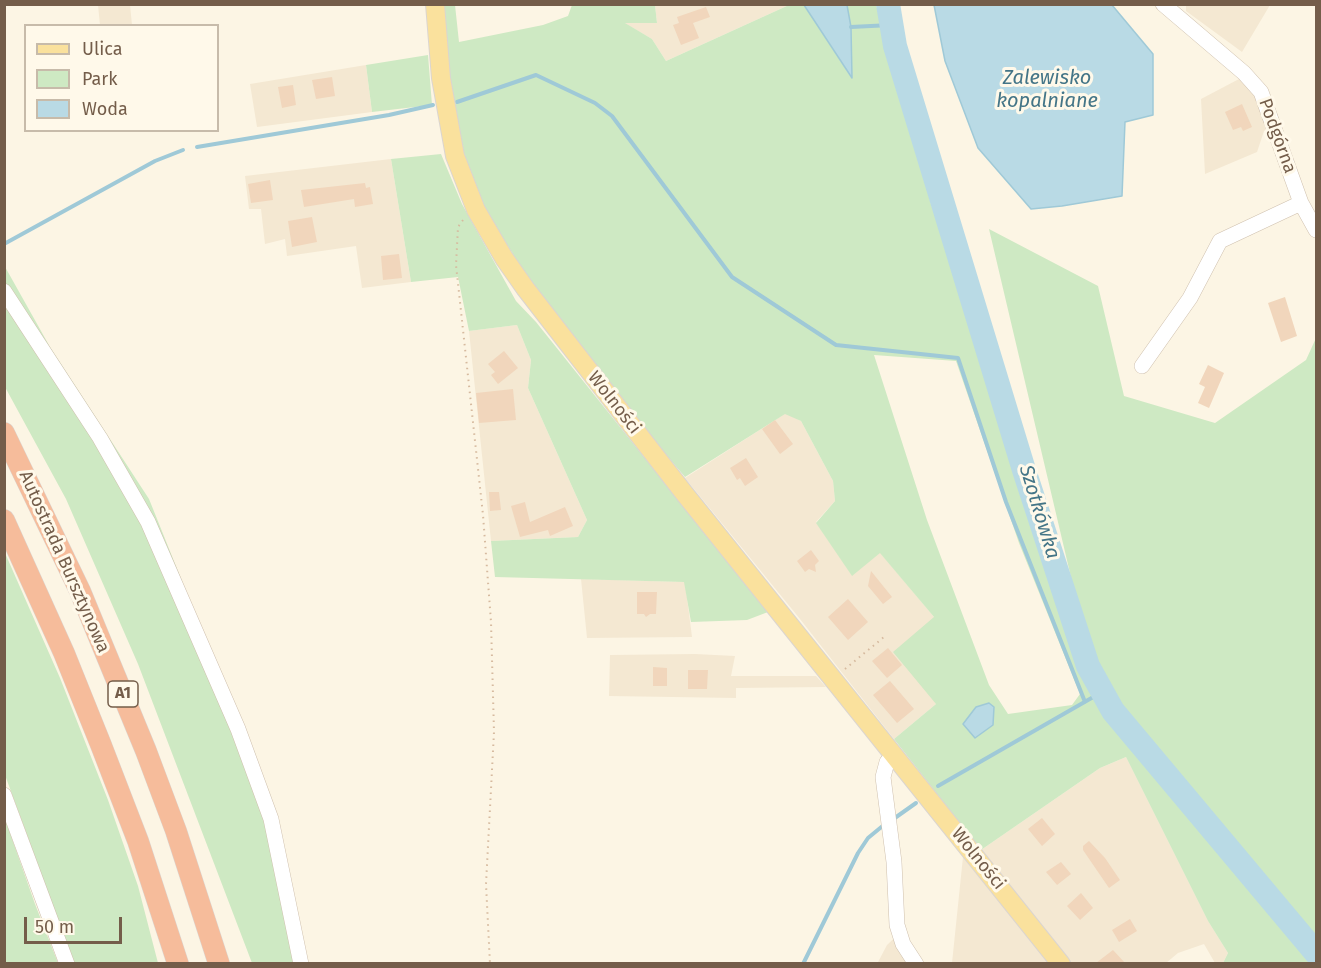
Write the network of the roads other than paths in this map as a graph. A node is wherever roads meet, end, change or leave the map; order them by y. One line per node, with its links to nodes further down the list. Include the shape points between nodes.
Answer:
1 (435, 4): 9 (main road, Wolności, via 451,138 476,210 525,288 834,679)
2 (1163, 4): 3 (street, Podgórna, via 1261,92)
3 (1301, 203): 4 (street, Podgórna); 6 (street, via 1220,241 1191,298)
4 (1317, 230)
5 (4, 291): 14 (street, via 100,438 148,522 238,729 271,819)
6 (1142, 366)
7 (4, 433): 13 (highway, Autostrada Bursztynowa / A1, via 80,591 141,740)
8 (4, 520): 12 (highway, Autostrada Bursztynowa / A1, via 101,745)
9 (888, 763): 15 (street, via 887,823 899,934); 16 (main road, Wolności)
10 (4, 795): 11 (street)
11 (67, 963)
12 (178, 963)
13 (219, 963)
14 (301, 963)
15 (916, 963)
16 (1061, 963)

